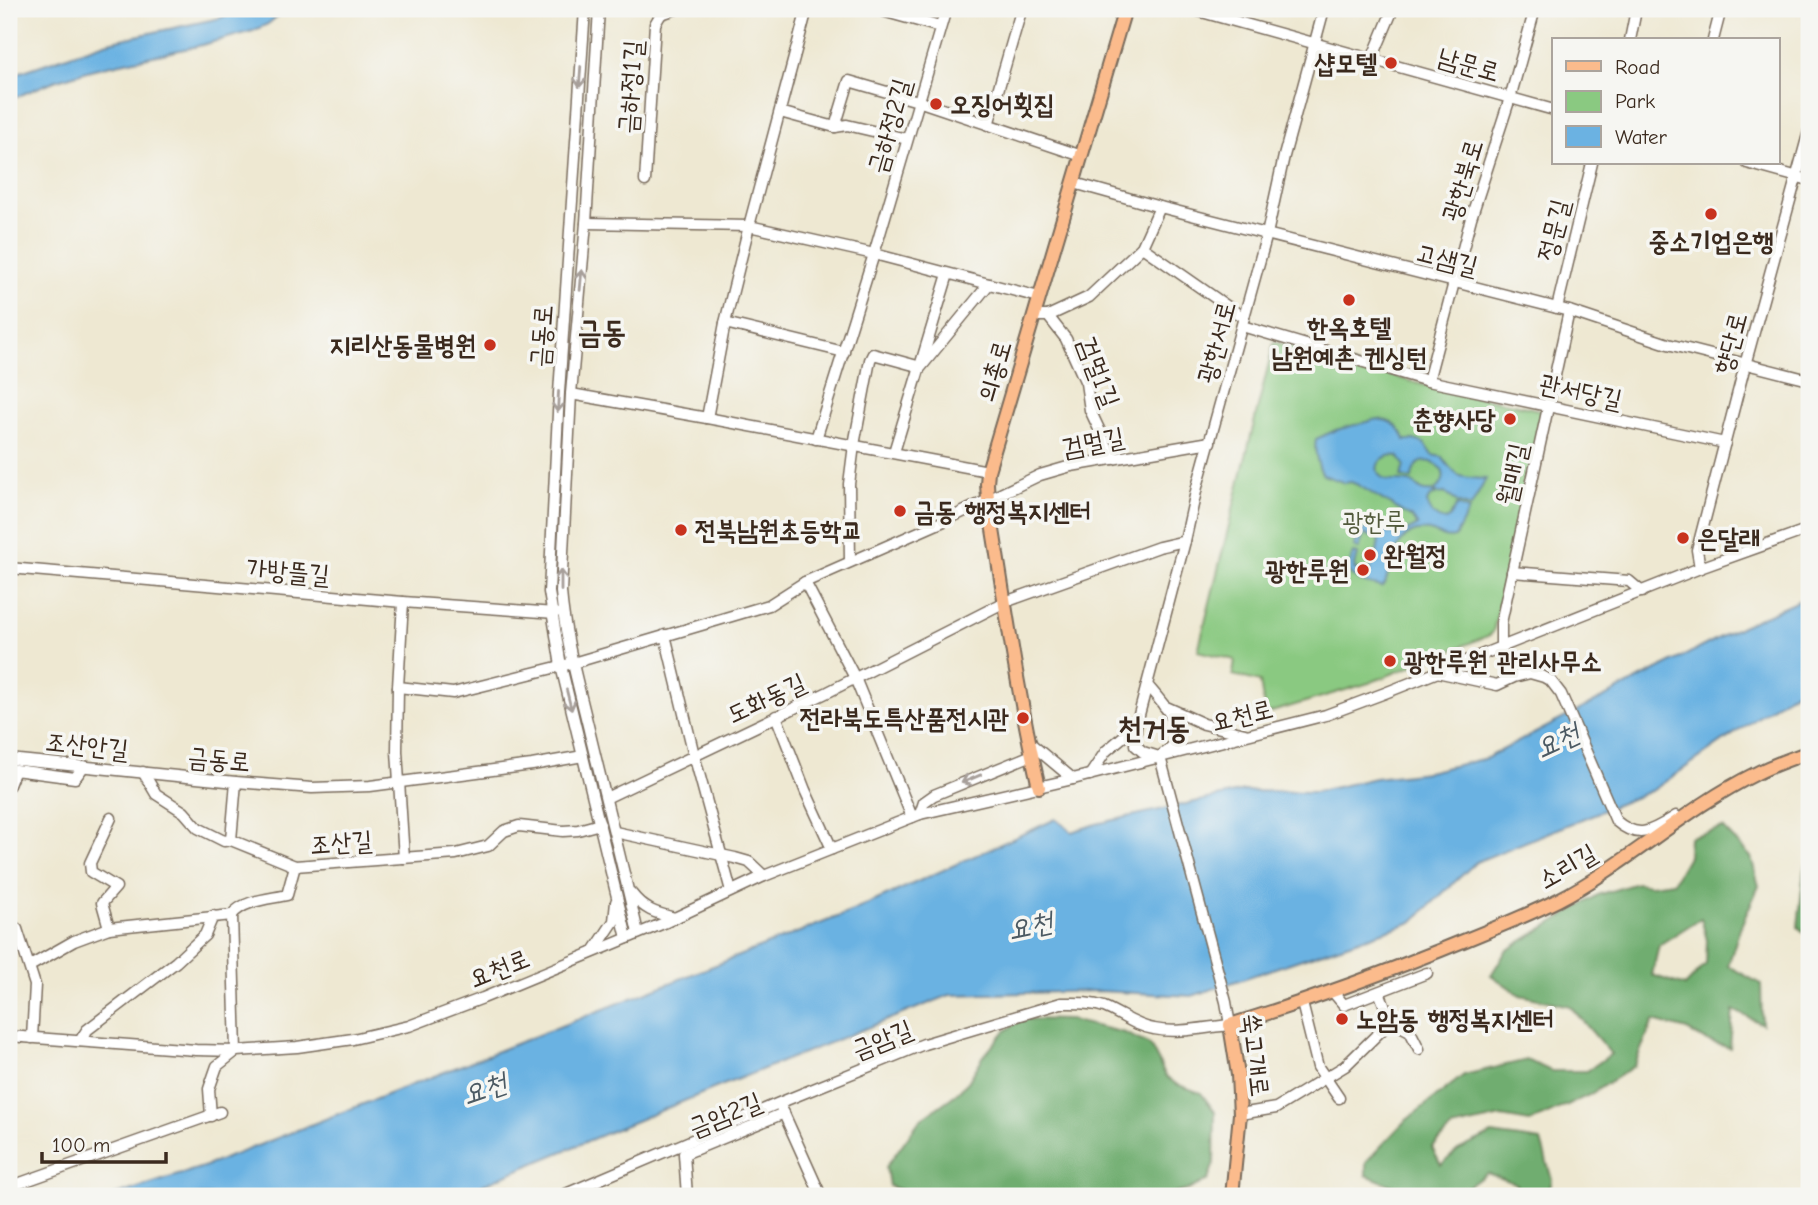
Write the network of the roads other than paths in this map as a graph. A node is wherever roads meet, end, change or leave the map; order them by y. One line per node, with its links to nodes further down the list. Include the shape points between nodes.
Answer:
1 (585, 9): 78 (street, 금동로, one-way to 78, via 550,551)
2 (599, 9): 36 (street, 금동로)
3 (676, 9): 33 (street, 금하정1길, via 661,14 655,24)
4 (807, 9): 23 (street)
5 (875, 9): 15 (street)
6 (946, 9): 15 (street, 금하정2길)
7 (1125, 9): 28 (main road, 의총로)
8 (1191, 9): 18 (street, 남문로)
9 (1324, 9): 18 (street, 광한서로)
10 (1393, 9): 19 (street)
11 (1535, 9): 20 (street, 광한북로)
12 (1629, 9): 16 (street, via 1635,15)
13 (1721, 9): 17 (street)
14 (1021, 10): 24 (street)
15 (940, 27): 21 (street, 금하정2길)
16 (1630, 38)
17 (1714, 38)
18 (1314, 44): 19 (street, 남문로); 38 (street, 광한서로)
19 (1372, 59): 20 (street, 남문로)
20 (1510, 98): 22 (street, 남문로); 42 (street, 광한북로)
21 (918, 101): 24 (street); 25 (street, via 849,81); 27 (street, 금하정2길)
22 (1552, 109)
23 (780, 112): 25 (street); 37 (street)
24 (988, 125): 28 (street)
25 (835, 127): 27 (street, via 847,125)
26 (1809, 131): 31 (street, 향단로)
27 (907, 139): 40 (street, 금하정2길)
28 (1082, 156): 34 (main road, 의총로)
29 (1592, 164): 45 (street, 정문길)
30 (1751, 164): 31 (street)
31 (1797, 177): 32 (street); 52 (street, 향단로)
32 (1809, 180)
33 (645, 181)
34 (1074, 183): 35 (street, 고샘길); 44 (main road, 의총로)
35 (1160, 207): 38 (street, 고샘길); 39 (street)
36 (586, 223): 37 (street); 56 (street, 금동로, one-way to 36)
37 (749, 226): 40 (street); 50 (street)
38 (1266, 234): 42 (street, 고샘길); 49 (street, 광한서로)
39 (1142, 247): 48 (street, via 1089,297); 49 (street)
40 (874, 254): 41 (street); 51 (street, 금하정2길)
41 (948, 274): 43 (street); 53 (street)
42 (1454, 282): 45 (street, 고샘길); 55 (street, 광한북로)
43 (989, 284): 44 (street); 53 (street)
44 (1039, 297): 47 (main road, 의총로)
45 (1557, 308): 46 (street, 고샘길)
46 (1569, 311): 52 (street, 고샘길); 57 (street, 월매길)
47 (1034, 316): 48 (street, 검멀1길); 65 (main road, 의총로)
48 (1048, 316): 64 (street, 검멀1길, via 1066,339 1087,383 1090,410)
49 (1243, 322): 55 (street); 60 (street, 광한서로)
50 (726, 323): 51 (street); 58 (street)
51 (845, 352): 59 (street, 금하정2길)
52 (1745, 365): 54 (street, 고샘길); 61 (street, 향단로)
53 (921, 367): 62 (street, via 873,355); 63 (street)
54 (1809, 380)
55 (1428, 381): 57 (street, 관서당길)
56 (571, 394): 58 (street); 77 (street, 금동로, one-way to 56, via 561,565)
57 (1549, 405): 61 (street, 관서당길); 72 (street, 월매길)
58 (707, 418): 59 (street)
59 (816, 439): 62 (street)
60 (1210, 442): 64 (street, 검멀길); 68 (street, 광한서로)
61 (1725, 443): 71 (street, 향단로, via 1697,550)
62 (854, 445): 63 (street); 69 (street, via 849,484)
63 (894, 452): 65 (street)
64 (1113, 458): 66 (street, 검멀길, via 1040,475)
65 (988, 471): 66 (main road, 의총로)
66 (988, 499): 69 (street); 76 (main road, 의총로)
67 (1809, 529): 71 (street, 요천로)
68 (1185, 541): 76 (street); 85 (street, 광한서로)
69 (850, 561): 73 (street)
70 (9, 568): 75 (street, 가방뜰길)
71 (1700, 568): 74 (street, 요천로)
72 (1512, 572): 74 (street, via 1629,581); 80 (street, 월매길)
73 (805, 582): 79 (street, via 769,605); 84 (street)
74 (1642, 592): 80 (street, 요천로)
75 (403, 602): 78 (street, 가방뜰길); 86 (street)
76 (1005, 602): 84 (street, 도화동길); 91 (main road, 의총로)
77 (563, 612): 78 (street, 가방뜰길); 81 (street, 금동로)
78 (551, 614): 82 (street, 금동로)
79 (665, 635): 81 (street); 93 (street, 도화동길)
80 (1501, 646): 83 (street, 요천로)
81 (573, 663): 82 (street); 106 (street, 금동로)
82 (561, 666): 86 (street, via 453,693); 94 (street, 금동로, one-way to 94)
83 (1437, 673): 90 (street, 요천로, via 1326,715); 105 (street, via 1497,685 1525,673 1551,681 1561,694 1612,814 1624,828 1653,830)
84 (855, 678): 88 (street, 도화동길); 107 (street)
85 (1147, 685): 87 (street); 89 (street, 광한서로)
86 (398, 687): 102 (street)
87 (1164, 706): 90 (street, via 1204,724); 95 (street, via 1177,736)
88 (776, 716): 93 (street, 도화동길); 112 (street)
89 (1136, 726): 95 (street, via 1138,749); 99 (street, via 1106,751)
90 (1249, 735): 95 (street, 요천로)
91 (1031, 749): 100 (street); 104 (main road, 의총로); 107 (street, one-way to 107, via 934,795)
92 (1809, 752): 105 (main road, 소리길, via 1755,774)
93 (694, 755): 106 (street, 도화동길); 113 (street, 도화동길)
94 (583, 756): 102 (street, 금동로); 109 (street, 금동로)
95 (1160, 757): 99 (street, 요천로); 134 (street, 쑥고개로)
96 (9, 759): 97 (street, 조산안길)
97 (84, 766): 98 (street, 조산안길); 103 (street, via 75,778 15,770)
98 (143, 772): 101 (street, 금동로); 111 (street, 조산안길, via 156,794 184,812 198,828 224,841)
99 (1090, 775): 100 (street, 요천로)
100 (1073, 779): 104 (street, 요천로)
101 (236, 782): 102 (street, 금동로, via 312,788); 111 (street)
102 (399, 782): 114 (street)
103 (9, 785)
104 (1039, 787): 107 (street, 요천로)
105 (1716, 797): 130 (main road, 소리길, via 1559,899)
106 (606, 798): 110 (street, 금동로)
107 (916, 816): 112 (street, 요천로)
108 (111, 818): 124 (street, via 90,863 91,872 116,887 102,903)
109 (600, 824): 114 (street, 조산길, via 563,831 519,826 504,831 488,846); 118 (street, 금동로)
110 (615, 832): 113 (street); 117 (street, 금동로)
111 (232, 840): 115 (street, 조산안길)
112 (832, 849): 116 (street, 요천로)
113 (722, 855): 116 (street, via 749,862); 119 (street, 도화동길)
114 (404, 858): 115 (street, 조산길)
115 (295, 866): 120 (street, 조산길, via 287,895 246,905)
116 (764, 876): 119 (street, 요천로)
117 (628, 888): 122 (street, via 653,912); 125 (street, 금동로)
118 (616, 891): 126 (street, 금동로); 127 (street, via 614,921)
119 (731, 891): 122 (street, 요천로)
120 (232, 915): 121 (street, 조산길); 139 (street)
121 (213, 916): 124 (street, 조산길); 137 (street, via 205,935 186,953 86,1030)
122 (675, 918): 125 (street, 요천로)
123 (9, 923): 128 (street, via 17,929)
124 (109, 929): 128 (street, 조산길, via 74,941)
125 (638, 933): 126 (street, 요천로)
126 (627, 938): 127 (street, 요천로)
127 (593, 952): 139 (street, 요천로, via 409,1026 352,1040)
128 (30, 966): 136 (street, via 35,985)
129 (1427, 973): 131 (street)
130 (1333, 992): 131 (street, via 1344,1005); 132 (main road, 소리길)
131 (1379, 992): 133 (street)
132 (1302, 1003): 134 (main road, 소리길); 140 (street)
133 (1391, 1021): 138 (street, via 1410,1031); 140 (street, 쑥고개로, via 1345,1066)
134 (1230, 1025): 142 (street, 금암길, via 1155,1030 1105,1007 1061,1003 925,1044); 143 (main road, 쑥고개로)
135 (9, 1036): 136 (street, 요천로)
136 (32, 1038): 137 (street, 요천로)
137 (80, 1041): 139 (street, 요천로)
138 (1419, 1049)
139 (236, 1051): 144 (street, via 217,1066 209,1089 216,1114)
140 (1324, 1077): 141 (street); 143 (street, 쑥고개로, via 1276,1108)
141 (1339, 1098)
142 (782, 1108): 145 (street, 금암길); 146 (street, 금암2길, via 684,1154); 147 (street)
143 (1240, 1114): 148 (main road, 쑥고개로)
144 (9, 1187)
145 (563, 1196)
146 (687, 1196)
147 (821, 1196)
148 (1233, 1196)

